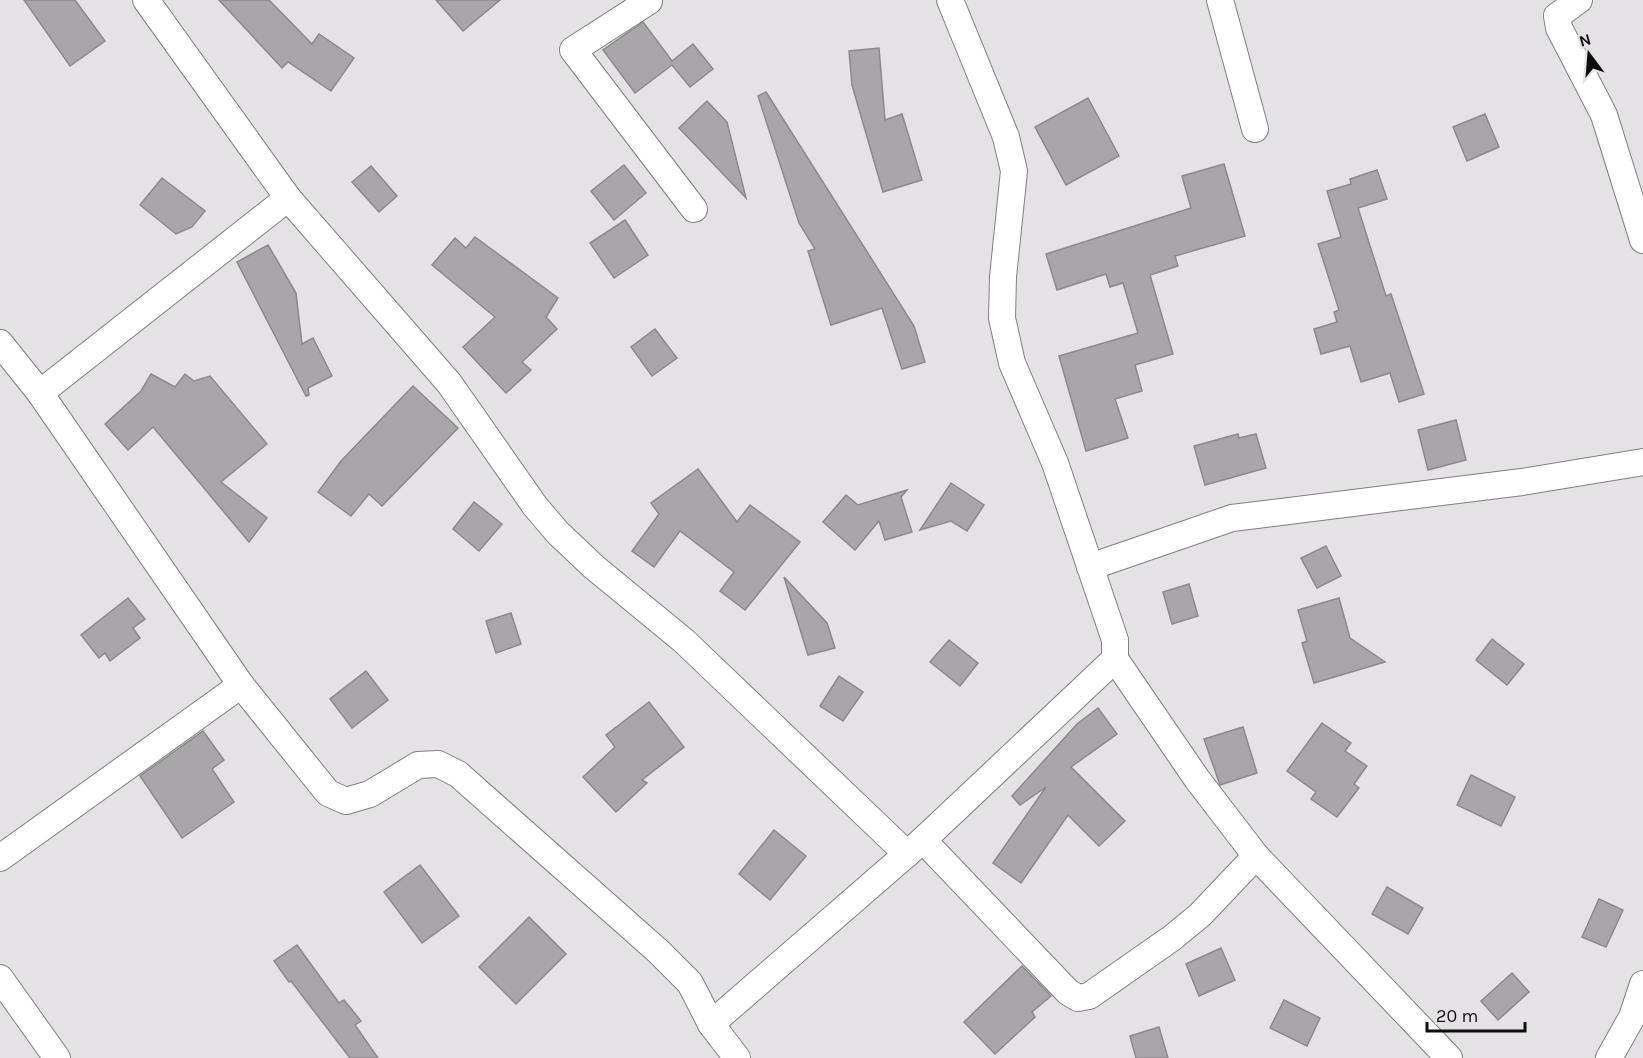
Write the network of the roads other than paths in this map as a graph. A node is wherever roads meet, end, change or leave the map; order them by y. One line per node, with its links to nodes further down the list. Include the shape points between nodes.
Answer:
1 (146, 0): 8 (street)
2 (649, 0): 3 (street); 9 (street, via 573,50)
3 (654, 0)
4 (950, 0): 14 (street, via 1006,137 1014,171 1002,318 1012,363 1055,463)
5 (1220, 0): 7 (street)
6 (1579, 0): 10 (street, via 1557,16 1559,28 1604,115)
7 (1255, 129)
8 (288, 198): 12 (street); 17 (street, via 449,383 558,533)
9 (694, 209)
10 (1643, 240)
11 (0, 343): 12 (street)
12 (40, 393): 16 (street)
13 (1643, 462): 14 (street, via 1521,482 1232,518)
14 (1090, 567): 15 (street, via 1115,640)
15 (1116, 659): 17 (street); 18 (street, via 1197,779)
16 (241, 685): 19 (street); 22 (street, via 328,793 346,801 370,794 418,765 438,764 458,774 658,951 690,983)
17 (915, 847): 18 (street, via 1078,998 1089,996 1172,939); 22 (street)
18 (1256, 856): 25 (street)
19 (0, 858)
20 (0, 978): 23 (street)
21 (1643, 984): 26 (street, via 1632,1017)
22 (711, 1024): 24 (street)
23 (57, 1058)
24 (737, 1058)
25 (1449, 1058)
26 (1609, 1058)

